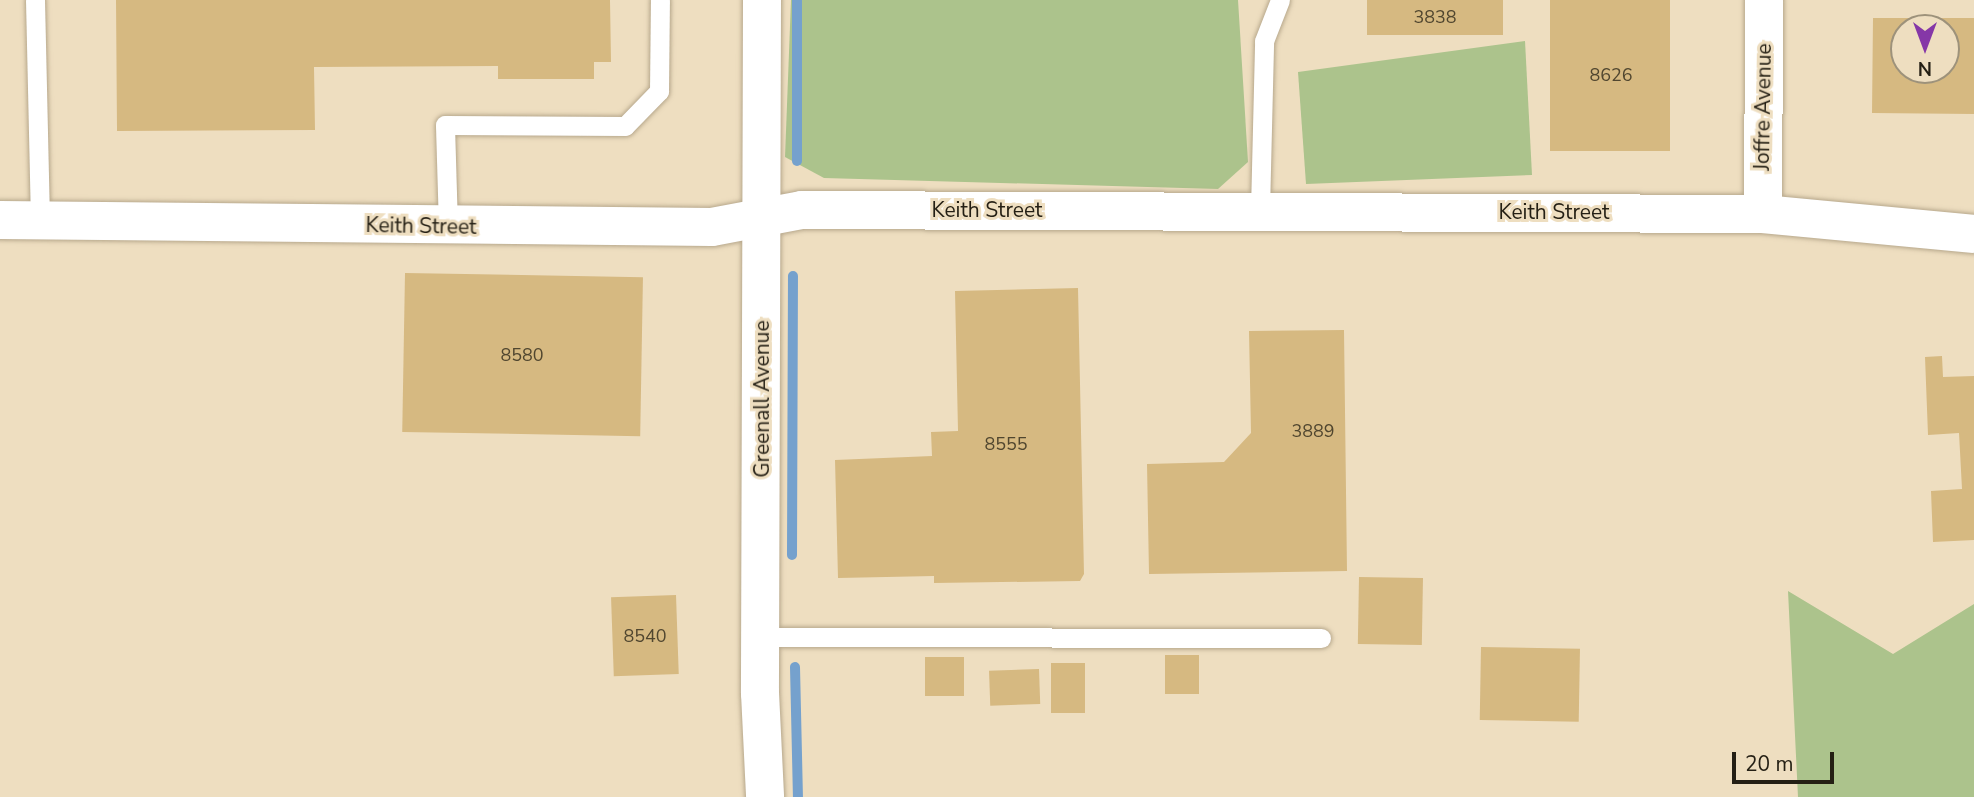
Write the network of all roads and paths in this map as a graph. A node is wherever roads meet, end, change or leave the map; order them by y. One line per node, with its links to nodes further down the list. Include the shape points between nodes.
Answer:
1 (35, 0): 10 (lane)
2 (660, 0): 11 (lane, via 659,91 625,126 446,125)
3 (762, 0): 8 (street, Greenall Avenue)
4 (1280, 0): 6 (lane, via 1264,41)
5 (1765, 0): 7 (street, Joffre Avenue)
6 (1260, 211): 7 (street, Keith Street); 8 (street, Keith Street, via 802,210)
7 (1763, 214): 12 (street, Keith Street)
8 (763, 218): 11 (street, Keith Street, via 712,227); 13 (street, Greenall Avenue)
9 (0, 220): 10 (street, Keith Street)
10 (40, 220): 11 (street, Keith Street)
11 (448, 227)
12 (1974, 234)
13 (761, 637): 14 (lane); 15 (street, Greenall Avenue)
14 (1321, 638)
15 (765, 797)

